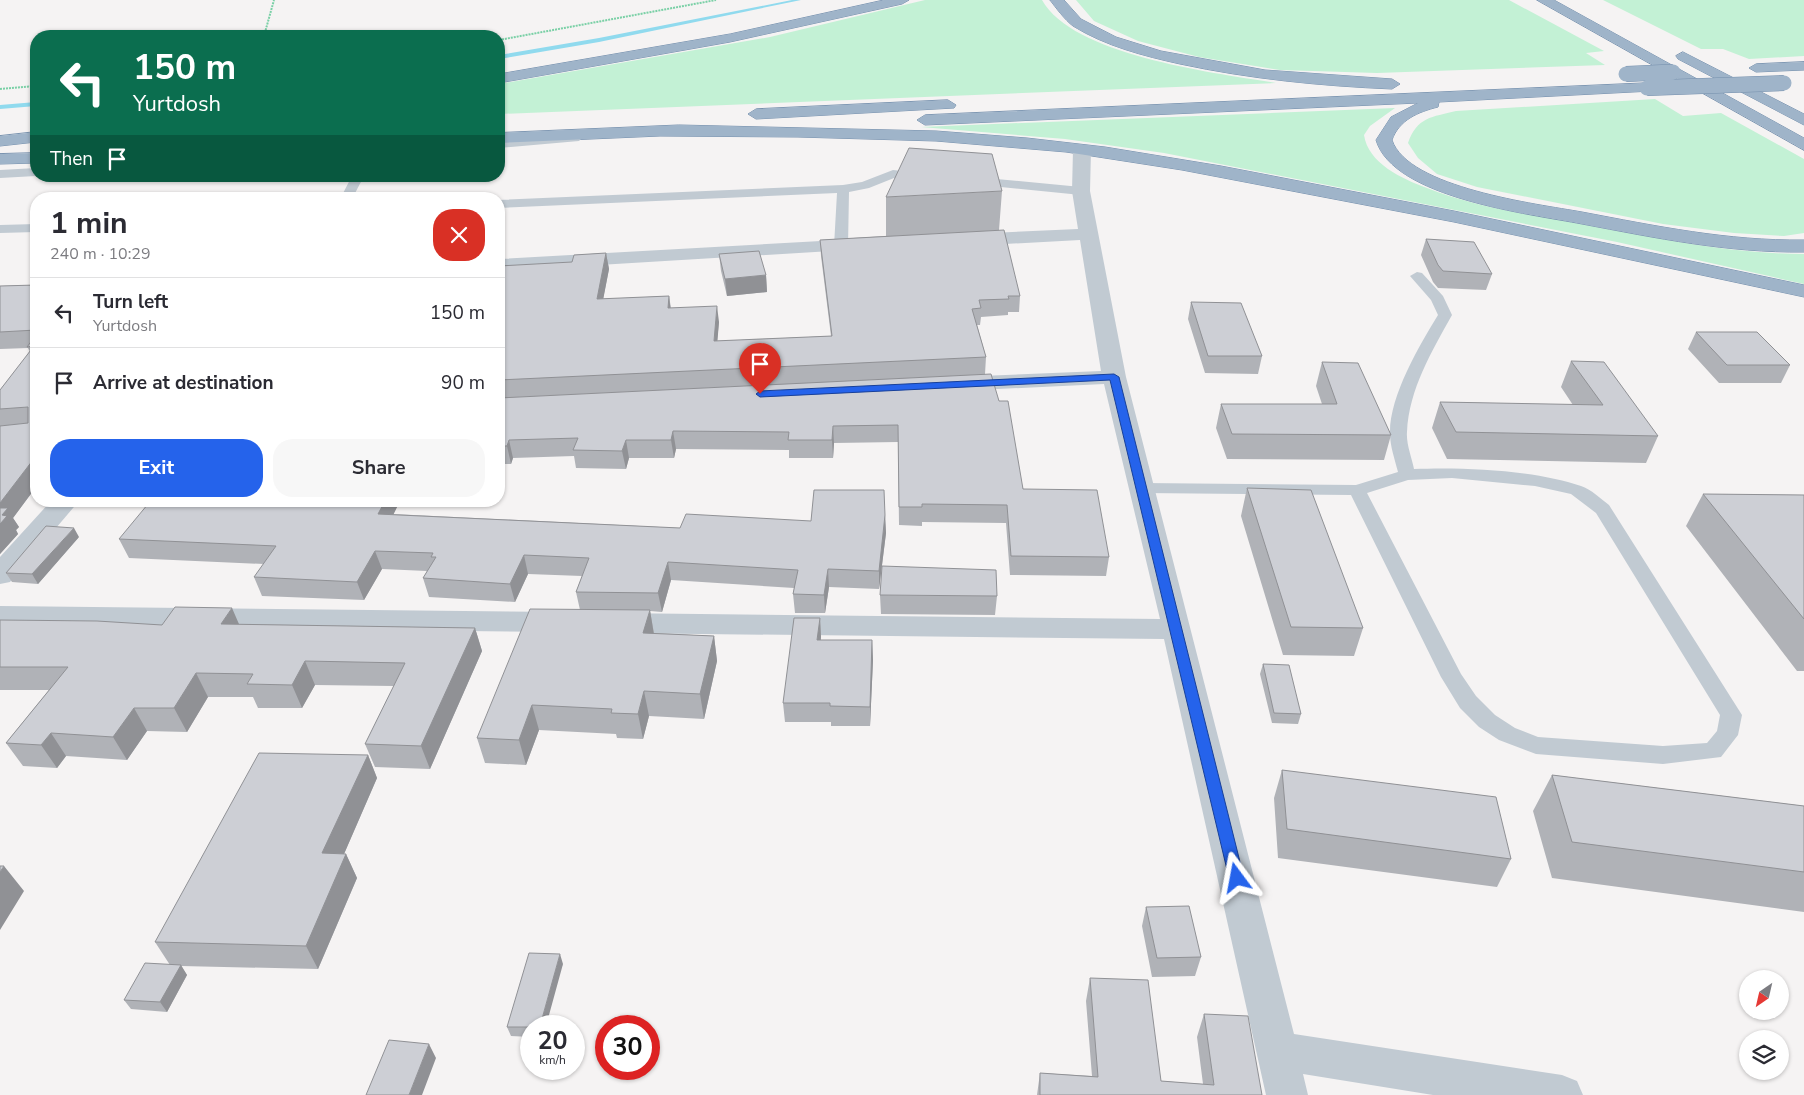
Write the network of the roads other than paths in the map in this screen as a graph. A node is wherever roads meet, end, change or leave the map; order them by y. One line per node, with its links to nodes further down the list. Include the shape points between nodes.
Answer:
1 (902, 0): 6 (highway, via 730,38)
2 (1057, 0): 8 (highway, via 1072,18 1091,30 1114,41 1180,60 1298,78 1381,84)
3 (1546, 2): 20 (highway)
4 (1667, 48): 12 (highway)
5 (1804, 66): 8 (highway, bridge)
6 (505, 78)
7 (1790, 83): 9 (highway, bridge)
8 (1441, 84): 10 (highway)
9 (1461, 97): 14 (highway); 37 (highway, via 1426,105 1391,124 1384,140 1393,158 1422,176 1453,189 1508,203 1693,237 1766,246)
10 (742, 114)
11 (713, 115): 13 (highway)
12 (1804, 120)
13 (505, 124)
14 (661, 131): 16 (highway); 19 (lane); 21 (highway, via 921,135)
15 (30, 138): 17 (highway)
16 (505, 138)
17 (0, 143): 18 (highway)
18 (30, 143)
19 (505, 144)
20 (1804, 145)
21 (1082, 150): 29 (street); 40 (highway, via 1150,159 1412,208)
22 (30, 158): 23 (highway)
23 (0, 159)
24 (30, 172): 25 (lane)
25 (0, 174)
26 (932, 178): 28 (lane, via 893,174 865,186)
27 (961, 180): 29 (lane)
28 (843, 189): 30 (lane); 36 (lane)
29 (1081, 191): 33 (street)
30 (505, 204)
31 (30, 228): 32 (lane)
32 (0, 229)
33 (1088, 234): 34 (street); 41 (street)
34 (950, 241)
35 (880, 244): 36 (street)
36 (841, 246): 38 (street)
37 (1804, 246)
38 (505, 265)
39 (1417, 276): 43 (lane, via 1438,299 1445,315 1418,361 1401,414 1398,434)
40 (1804, 291)
41 (1114, 377): 42 (street); 44 (street)
42 (937, 385)
43 (1407, 475): 45 (lane); 45 (lane, via 1452,473 1535,481 1577,490 1603,509 1731,715 1727,737 1713,751 1663,755 1536,745 1494,726 1468,702 1452,677)
44 (1143, 488): 45 (lane); 49 (street)
45 (1357, 490)
46 (61, 507): 47 (street)
47 (0, 575)
48 (0, 616): 49 (street)
49 (1177, 629): 50 (street)
50 (1278, 1051): 51 (street); 52 (street)
51 (1287, 1095)
52 (1562, 1095)

